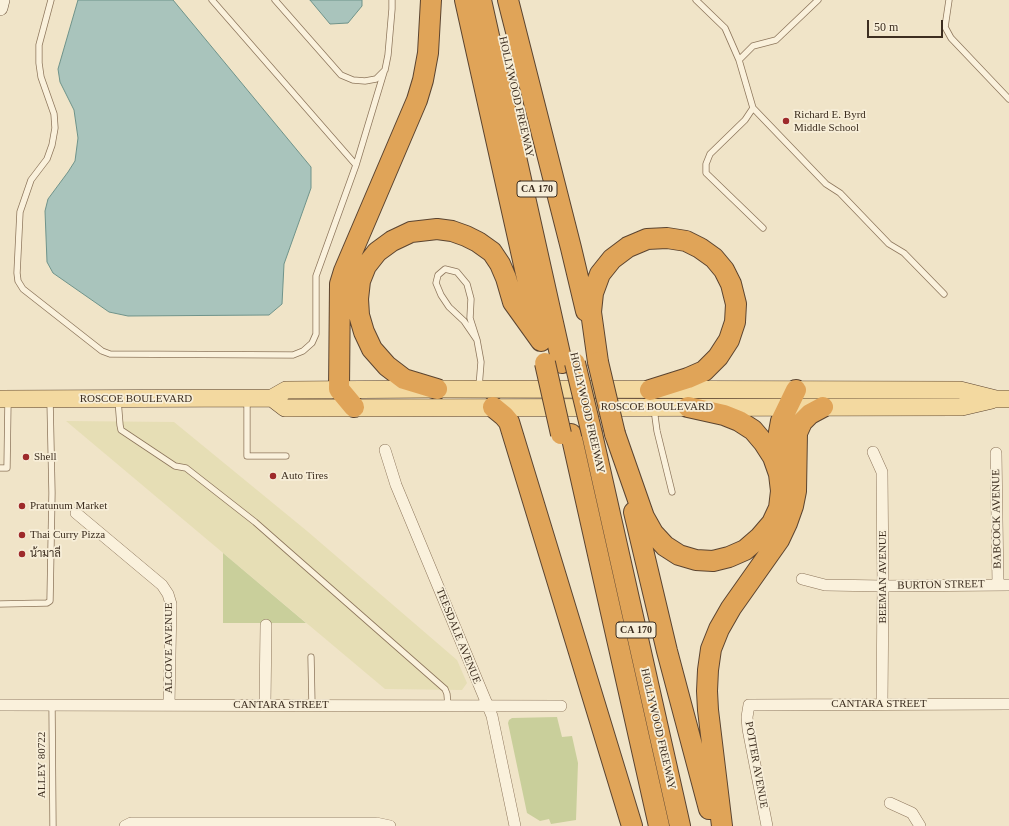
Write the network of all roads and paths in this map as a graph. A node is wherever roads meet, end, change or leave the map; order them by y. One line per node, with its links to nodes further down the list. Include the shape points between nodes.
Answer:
1 (2, 0): 15 (main road)
2 (51, 0): 20 (lane, via 39,46 39,63 41,78 54,114 55,128 47,159 31,180 20,212 18,281 23,289 102,351 110,354 285,355 303,352 312,343 316,334 316,276)
3 (212, 0): 20 (lane)
4 (275, 0): 17 (lane, via 341,75 365,81 376,79)
5 (392, 0): 17 (lane)
6 (431, 0): 27 (highway, via 428,53 417,100 340,284)
7 (465, 0): 24 (highway, HOLLYWOOD FREEWAY / CA 170)
8 (473, 0): 26 (highway)
9 (481, 0): 26 (highway)
10 (494, 0): 26 (highway, HOLLYWOOD FREEWAY / CA 170)
11 (508, 0): 25 (highway)
12 (696, 0): 16 (lane, via 725,28)
13 (818, 0): 16 (lane, via 776,40 753,46)
14 (948, 0): 18 (lane, via 945,27 951,38)
15 (0, 8)
16 (739, 60): 19 (lane)
17 (385, 70): 20 (lane)
18 (1009, 99)
19 (753, 108): 21 (lane, via 745,120 710,154 706,173); 22 (lane, via 826,184 840,193 889,244 904,253)
20 (356, 165)
21 (763, 228)
22 (944, 294)
23 (477, 340): 23 (lane, via 470,318 471,299 466,284 457,272 445,269 438,275 436,283 441,295); 29 (lane, via 481,362)
24 (541, 341): 26 (highway, HOLLYWOOD FREEWAY / CA 170); 28 (highway, via 514,302 500,264 492,252 478,242 452,231 437,229 411,232 377,252 366,266 360,281 359,315 372,349 387,366 404,379)
25 (598, 362): 32 (highway, via 591,312 593,293 600,274 612,259 628,246 647,239 668,238 686,241 700,248 714,258 731,284 736,304 735,322 729,340 718,357 704,371); 43 (highway, bridge)
26 (559, 363): 42 (highway, HOLLYWOOD FREEWAY / CA 170, bridge); 42 (highway, HOLLYWOOD FREEWAY / CA 170, bridge)
27 (339, 389): 28 (main road, ROSCOE BOULEVARD); 31 (main road, ROSCOE BOULEVARD, via 286,390); 38 (highway)
28 (437, 389): 29 (main road, ROSCOE BOULEVARD)
29 (479, 389): 32 (main road, ROSCOE BOULEVARD)
30 (247, 398): 31 (main road, ROSCOE BOULEVARD); 36 (main road, ROSCOE BOULEVARD); 49 (lane, via 247,456)
31 (272, 398): 38 (main road, ROSCOE BOULEVARD, via 285,408)
32 (652, 398): 33 (main road, ROSCOE BOULEVARD); 39 (main road, ROSCOE BOULEVARD); 40 (main road, ROSCOE BOULEVARD); 52 (lane)
33 (792, 398): 37 (main road, ROSCOE BOULEVARD, via 960,390); 40 (main road, ROSCOE BOULEVARD); 41 (main road, ROSCOE BOULEVARD); 51 (highway, via 781,421 779,432 784,474)
34 (4, 399): 35 (main road, ROSCOE BOULEVARD); 45 (lane)
35 (50, 399): 36 (main road, ROSCOE BOULEVARD); 57 (lane, via 50,601)
36 (118, 399): 68 (lane, via 121,430 175,466 186,468 255,522 445,689)
37 (1002, 399): 41 (main road, ROSCOE BOULEVARD, via 962,407)
38 (354, 407): 39 (main road, ROSCOE BOULEVARD)
39 (493, 407): 76 (highway, via 509,422)
40 (688, 407): 51 (highway, via 724,415 753,430 773,457)
41 (823, 407): 82 (highway, via 802,422 797,433 796,491 787,523 779,540 731,608 711,649 706,691)
42 (575, 434): 77 (highway, HOLLYWOOD FREEWAY / CA 170); 78 (highway); 79 (highway); 80 (highway, HOLLYWOOD FREEWAY / CA 170)
43 (615, 434): 51 (highway, via 644,517 653,533 665,546 679,555 713,561 744,550 760,538 772,523 779,508); 81 (highway, via 667,651)
44 (0, 438): 45 (lane)
45 (8, 438): 50 (lane, via 7,468)
46 (385, 450): 69 (street, TEESDALE AVENUE, via 396,485)
47 (873, 452): 56 (street, BEEMAN AVENUE, via 882,472)
48 (996, 452): 55 (street, BABCOCK AVENUE)
49 (286, 456)
50 (0, 468)
51 (781, 491)
52 (672, 492)
53 (76, 513): 64 (street, ALCOVE AVENUE, via 162,584 168,594 171,604)
54 (802, 579): 56 (street, BURTON STREET, via 825,584)
55 (1003, 584): 56 (street, BURTON STREET)
56 (883, 586): 60 (street, BEEMAN AVENUE)
57 (0, 604)
58 (266, 625): 65 (street)
59 (311, 657): 66 (lane)
60 (882, 704): 61 (street, CANTARA STREET); 67 (street, CANTARA STREET)
61 (1009, 704)
62 (0, 705): 63 (street, CANTARA STREET)
63 (52, 705): 64 (street, CANTARA STREET); 72 (lane, ALLEY 80722)
64 (169, 705): 65 (street, CANTARA STREET)
65 (265, 705): 66 (street, CANTARA STREET)
66 (312, 705): 68 (street, CANTARA STREET)
67 (749, 705): 83 (street, POTTER AVENUE, via 748,729)
68 (448, 706): 69 (street, CANTARA STREET)
69 (488, 706): 70 (street, CANTARA STREET); 75 (street, TEESDALE AVENUE)
70 (561, 706)
71 (890, 803): 84 (street, via 912,813)
72 (52, 826)
73 (125, 826): 74 (street, via 131,823 376,822)
74 (390, 826)
75 (515, 826)
76 (632, 826)
77 (650, 826)
78 (659, 826)
79 (667, 826)
80 (680, 826)
81 (713, 826)
82 (722, 826)
83 (767, 826)
84 (920, 826)

